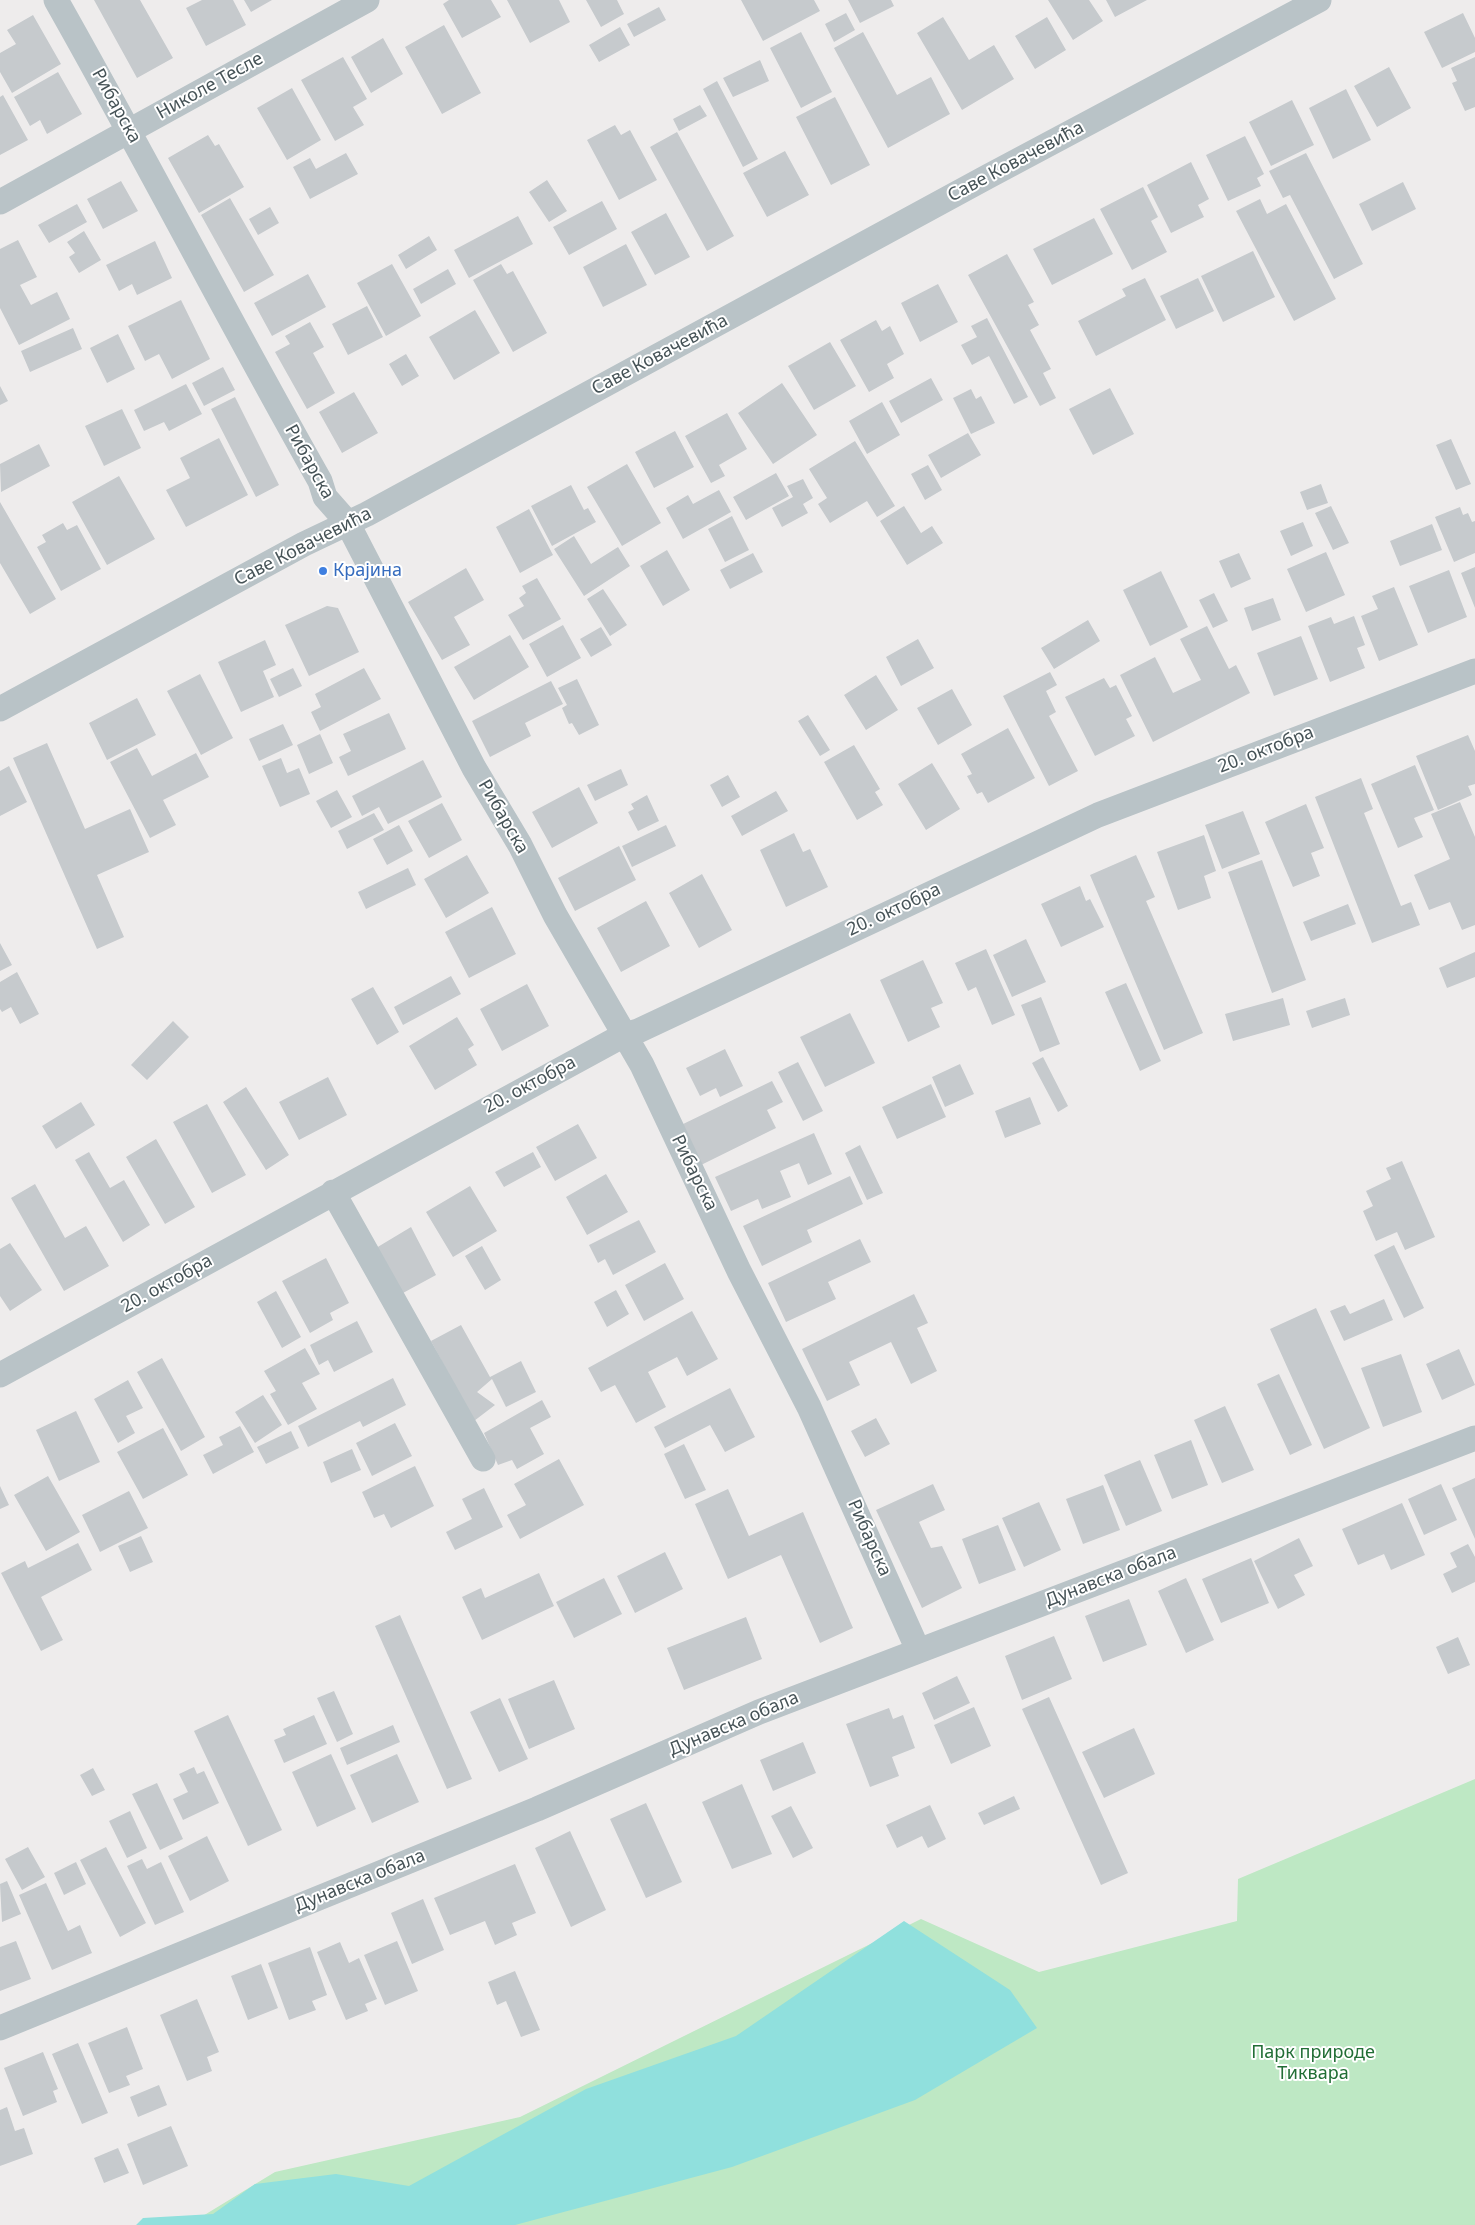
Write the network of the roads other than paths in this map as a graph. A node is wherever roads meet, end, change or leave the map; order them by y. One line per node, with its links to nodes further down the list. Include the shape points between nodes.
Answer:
1 (56, 0): 4 (street, Рибарска)
2 (367, 0): 4 (street, Николе Тесле)
3 (1319, 0): 6 (street, Саве Ковачевића)
4 (130, 130): 5 (street, Николе Тесле); 6 (street, Рибарска, via 235,331 320,481 325,497)
5 (0, 202)
6 (347, 522): 8 (street, Саве Ковачевића); 9 (street, Рибарска, via 474,768)
7 (1475, 670): 9 (street, 20. октобра, via 1098,814)
8 (0, 709)
9 (624, 1035): 10 (street, 20. октобра); 14 (street, Рибарска, via 642,1065 739,1271 809,1408)
10 (333, 1192): 11 (street, 20. октобра); 13 (street)
11 (0, 1375)
12 (1475, 1438): 14 (street, Дунавска обала)
13 (483, 1459)
14 (918, 1650): 15 (street, Дунавска обала, via 759,1712 537,1809)
15 (0, 2028)

